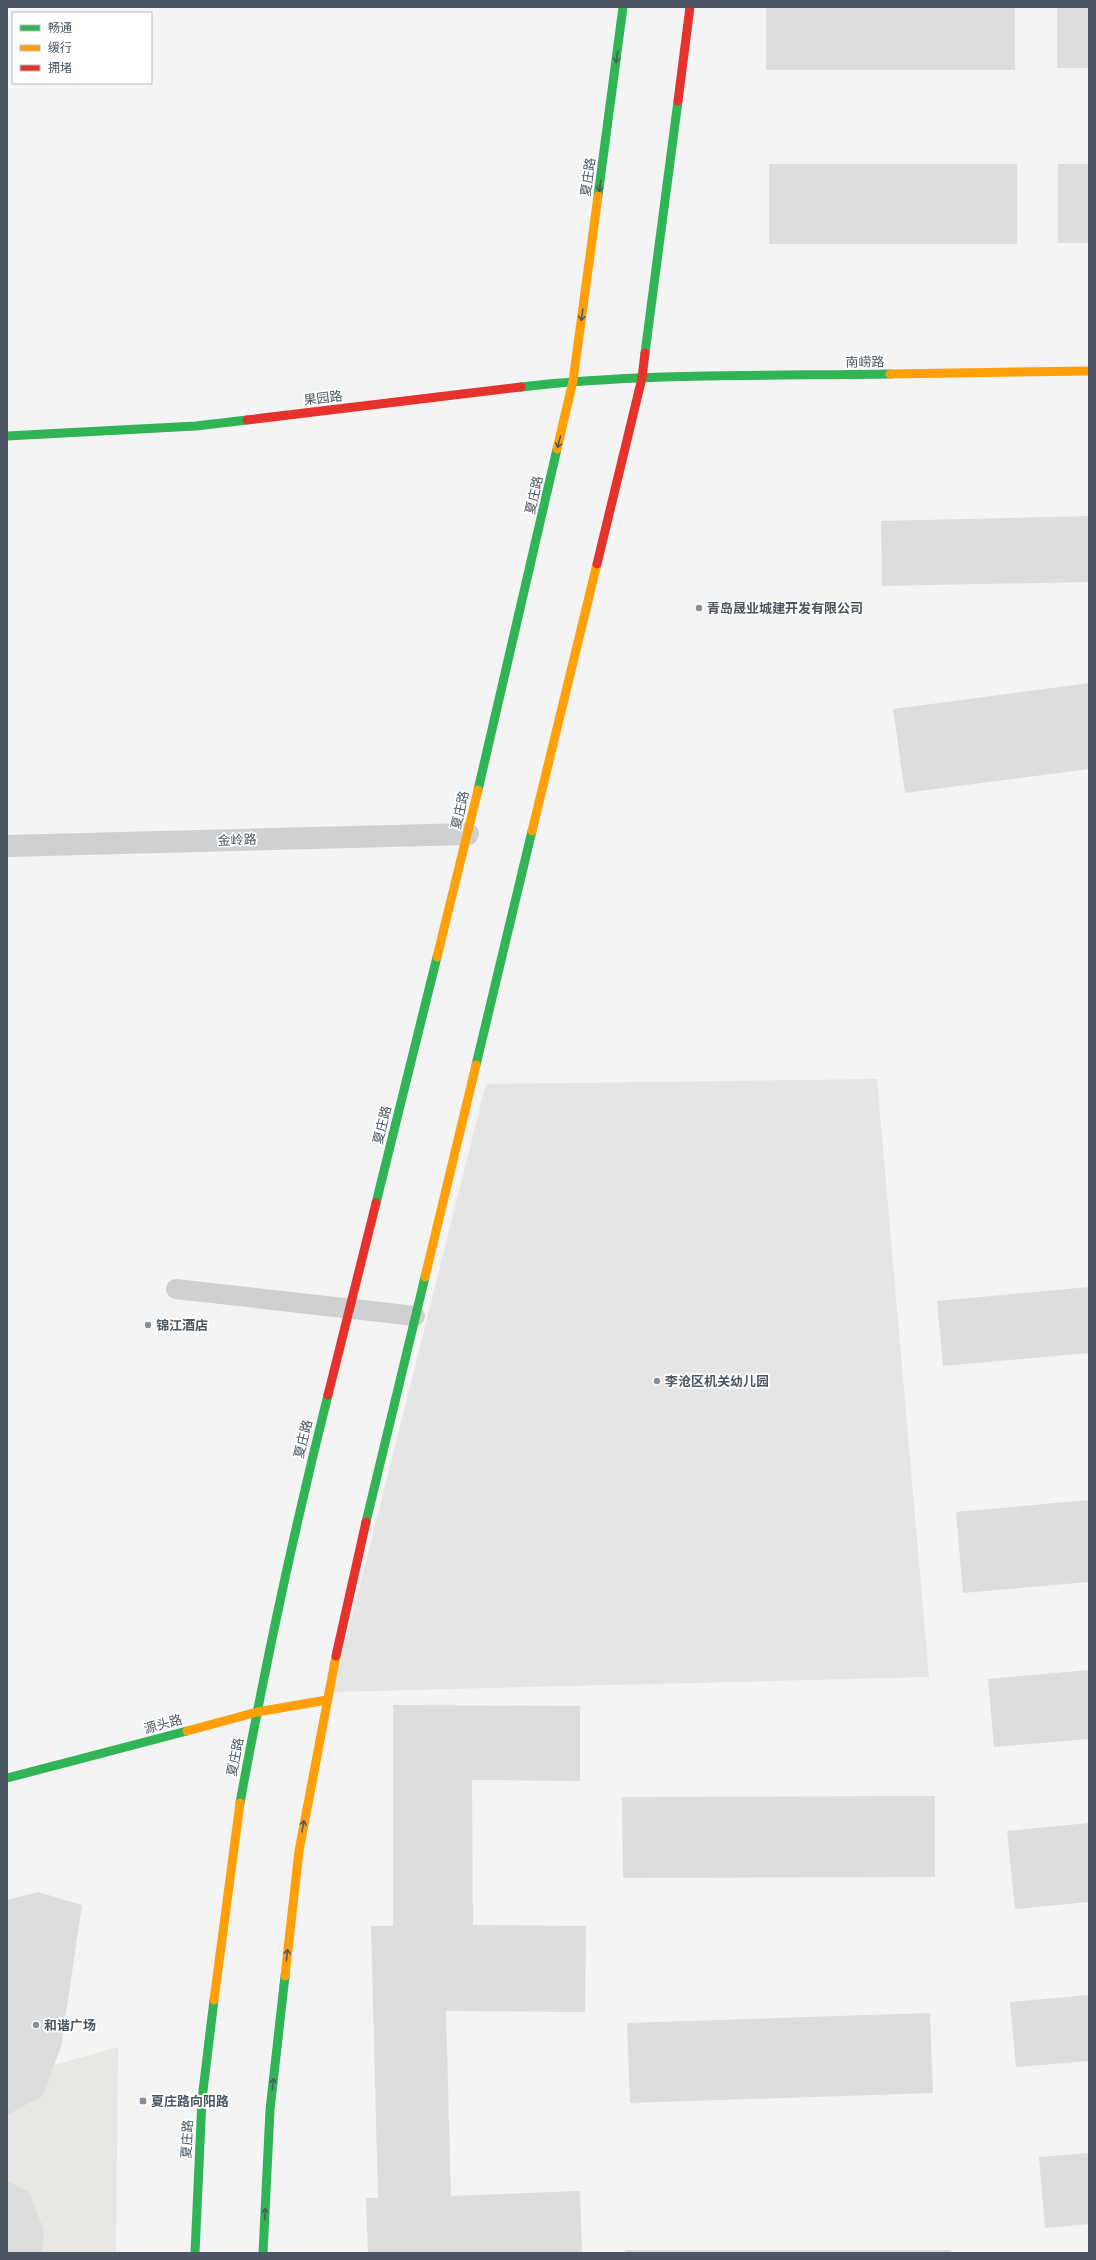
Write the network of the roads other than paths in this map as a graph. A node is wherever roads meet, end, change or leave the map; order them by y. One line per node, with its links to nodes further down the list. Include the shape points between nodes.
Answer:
1 (623, 7): 5 (main road, 夏庄路, one-way to 5)
2 (690, 7): 4 (main road)
3 (1089, 371): 4 (main road, 南崂路)
4 (642, 378): 5 (main road, 果园路); 11 (main road)
5 (573, 381): 6 (main road, 果园路, via 196,426); 7 (main road, 夏庄路, one-way to 7)
6 (7, 436)
7 (468, 834): 8 (street, 金岭路); 10 (main road, 夏庄路)
8 (7, 846)
9 (176, 1289): 10 (lane)
10 (349, 1309): 11 (lane); 13 (main road, 夏庄路, via 304,1492)
11 (415, 1316): 12 (main road, via 368,1511)
12 (327, 1700): 13 (main road, 源头路); 16 (main road, one-way to 12, via 270,2110 299,1851)
13 (257, 1712): 14 (main road, 源头路); 15 (main road, 夏庄路, via 237,1820 202,2099)
14 (7, 1778)
15 (195, 2253)
16 (263, 2253)

